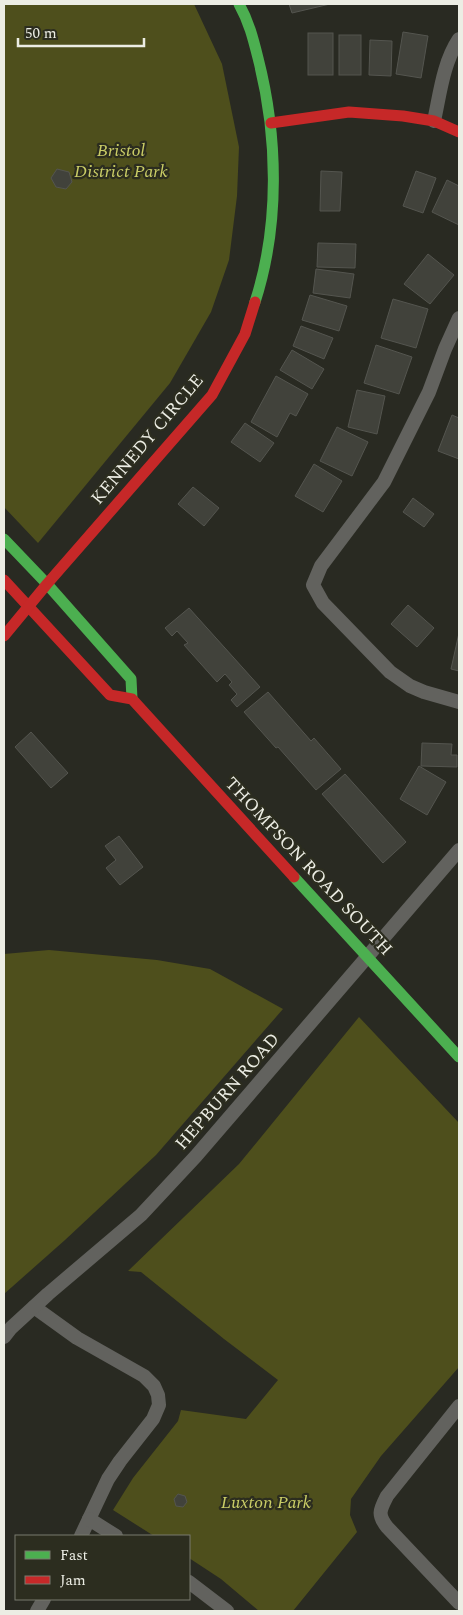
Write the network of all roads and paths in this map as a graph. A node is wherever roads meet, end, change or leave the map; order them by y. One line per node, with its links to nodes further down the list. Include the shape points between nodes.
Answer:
1 (239, 4): 4 (street, KENNEDY CIRCLE, via 248,20 264,78)
2 (459, 39): 3 (street, via 444,72)
3 (434, 121): 4 (street, via 349,112); 5 (street)
4 (271, 123): 9 (street, KENNEDY CIRCLE, via 273,203 264,275 244,334 212,395)
5 (459, 132)
6 (459, 318): 13 (street, via 429,392 384,482 321,566 313,585 323,603 390,672 410,686)
7 (4, 539): 9 (street)
8 (4, 580): 10 (street)
9 (47, 584): 10 (street, KENNEDY CIRCLE); 12 (street, via 131,679)
10 (28, 607): 11 (street, KENNEDY CIRCLE); 12 (street, via 110,695)
11 (4, 636)
12 (132, 699): 15 (street, THOMPSON ROAD SOUTH)
13 (459, 702)
14 (459, 850): 15 (street, HEPBURN ROAD)
15 (368, 956): 16 (street, THOMPSON ROAD SOUTH); 17 (street, HEPBURN ROAD, via 141,1215)
16 (459, 1057)
17 (34, 1307): 18 (street, HEPBURN ROAD); 20 (street, via 77,1338 144,1376 158,1395 154,1419 108,1479)
18 (4, 1337)
19 (459, 1406): 25 (street, via 387,1496 380,1510 381,1519 387,1527)
20 (89, 1519): 21 (street); 22 (street)
21 (81, 1535)
22 (114, 1535)
23 (190, 1583): 27 (street)
24 (43, 1600): 26 (street)
25 (459, 1603)
26 (37, 1611)
27 (227, 1611)

